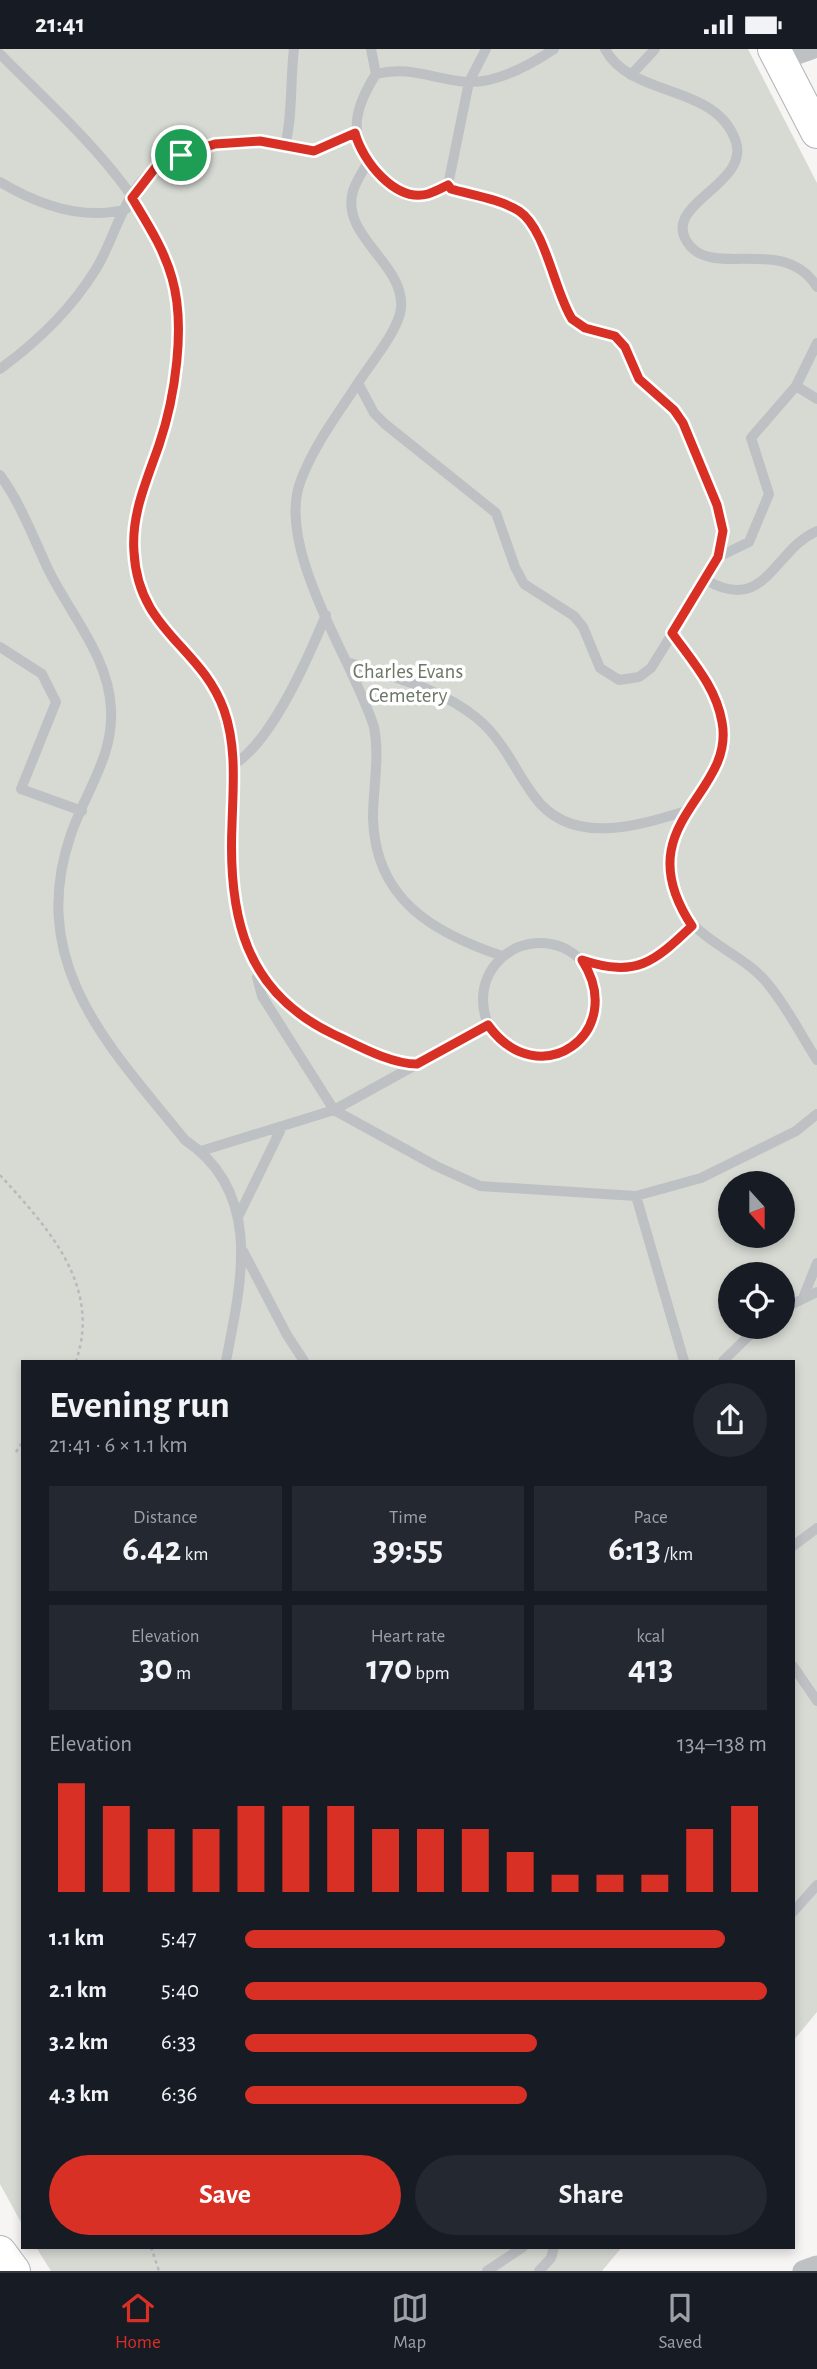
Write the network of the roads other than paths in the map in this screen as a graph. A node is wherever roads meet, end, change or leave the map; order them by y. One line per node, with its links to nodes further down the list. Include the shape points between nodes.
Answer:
1 (294, 49): 15 (lane, via 291,123)
2 (371, 49): 10 (lane)
3 (485, 49): 12 (lane)
4 (554, 49): 12 (lane, via 507,74)
5 (605, 49): 11 (lane, via 610,59)
6 (655, 49): 11 (lane)
7 (811, 49): 9 (street)
8 (0, 54): 19 (lane, via 110,166)
9 (777, 55): 13 (main road)
10 (376, 74): 12 (lane, via 402,70); 14 (lane, via 363,96)
11 (631, 75): 21 (lane, via 706,106 725,123 736,143 734,164 685,216 683,232 691,246 703,256 770,258 792,266)
12 (469, 82): 18 (lane)
13 (817, 132)
14 (355, 133): 15 (lane, via 314,151); 16 (lane)
15 (285, 146): 19 (lane, via 238,141 192,151 156,167)
16 (368, 162): 18 (lane, via 387,182 409,194 427,195); 24 (lane, via 353,190 352,206 364,238 394,277 401,310)
17 (0, 182): 20 (lane, via 55,208 114,213)
18 (448, 185): 29 (lane, via 524,216 536,231 572,319 585,328 615,336 639,379 674,410 717,505 723,531)
19 (132, 198): 20 (lane); 35 (lane, via 172,277 178,326 161,438 136,518 137,577 150,612 218,697 228,723)
20 (126, 209): 23 (lane, via 98,267 75,299 29,347)
21 (817, 287)
22 (817, 344): 25 (lane)
23 (0, 369)
24 (358, 383): 31 (lane, via 313,454 296,495 295,528 301,554); 32 (lane, via 385,424 496,513 524,584 574,616 606,673 619,680 639,677 651,668)
25 (796, 386): 26 (lane); 29 (lane, via 751,438 769,494 754,535 739,549)
26 (817, 399)
27 (0, 475): 36 (lane, via 93,648 109,689 108,748)
28 (817, 531): 30 (lane, via 799,541 776,569 754,586 726,589)
29 (718, 557): 30 (lane)
30 (706, 580): 32 (lane)
31 (326, 615): 34 (lane); 35 (lane, via 302,672 256,745)
32 (672, 633): 37 (lane, via 709,685 723,724 719,761)
33 (0, 647): 36 (lane, via 42,674 56,702 21,789)
34 (347, 661): 37 (lane, via 462,707 508,751 535,798 567,821 590,828 631,828); 39 (lane, via 374,727 373,823 388,876 435,929)
35 (233, 765): 40 (lane, via 234,893)
36 (82, 811): 48 (lane, via 67,850 60,918 76,991 103,1039 185,1140)
37 (686, 811): 38 (lane, via 675,832 671,865 673,889)
38 (692, 926): 41 (lane, via 649,963 616,969); 43 (lane, via 766,981)
39 (502, 956): 41 (lane, via 518,946 538,942 566,949); 42 (lane, via 489,972 483,991)
40 (252, 958): 44 (lane, via 267,986 311,1023 375,1054); 45 (lane, via 262,996)
41 (582, 960): 42 (lane, via 593,977 597,1008 586,1035 570,1049 532,1057 499,1041)
42 (488, 1025): 44 (lane)
43 (817, 1060)
44 (417, 1064): 45 (lane)
45 (334, 1110): 47 (lane); 49 (lane, via 480,1186)
46 (817, 1114): 49 (lane, via 796,1131 701,1178)
47 (281, 1129): 48 (lane); 50 (lane)
48 (201, 1151): 50 (lane, via 234,1199)
49 (636, 1196): 59 (lane)
50 (239, 1215): 51 (lane)
51 (242, 1248): 57 (lane); 58 (lane)
52 (817, 1263): 54 (lane)
53 (817, 1292): 54 (lane)
54 (803, 1298): 55 (lane)
55 (795, 1302)
56 (746, 1339): 60 (lane)
57 (226, 1360)
58 (303, 1360)
59 (684, 1360)
60 (724, 1360)
61 (817, 1528): 62 (lane)
62 (795, 1544)
63 (795, 1669): 64 (lane)
64 (816, 1700)
65 (817, 1885): 66 (lane)
66 (795, 1910)
67 (520, 2249): 72 (lane)
68 (553, 2249): 73 (lane)
69 (0, 2252): 71 (main road)
70 (817, 2266): 74 (street)
71 (14, 2271)
72 (487, 2271)
73 (539, 2271)
74 (803, 2271)

